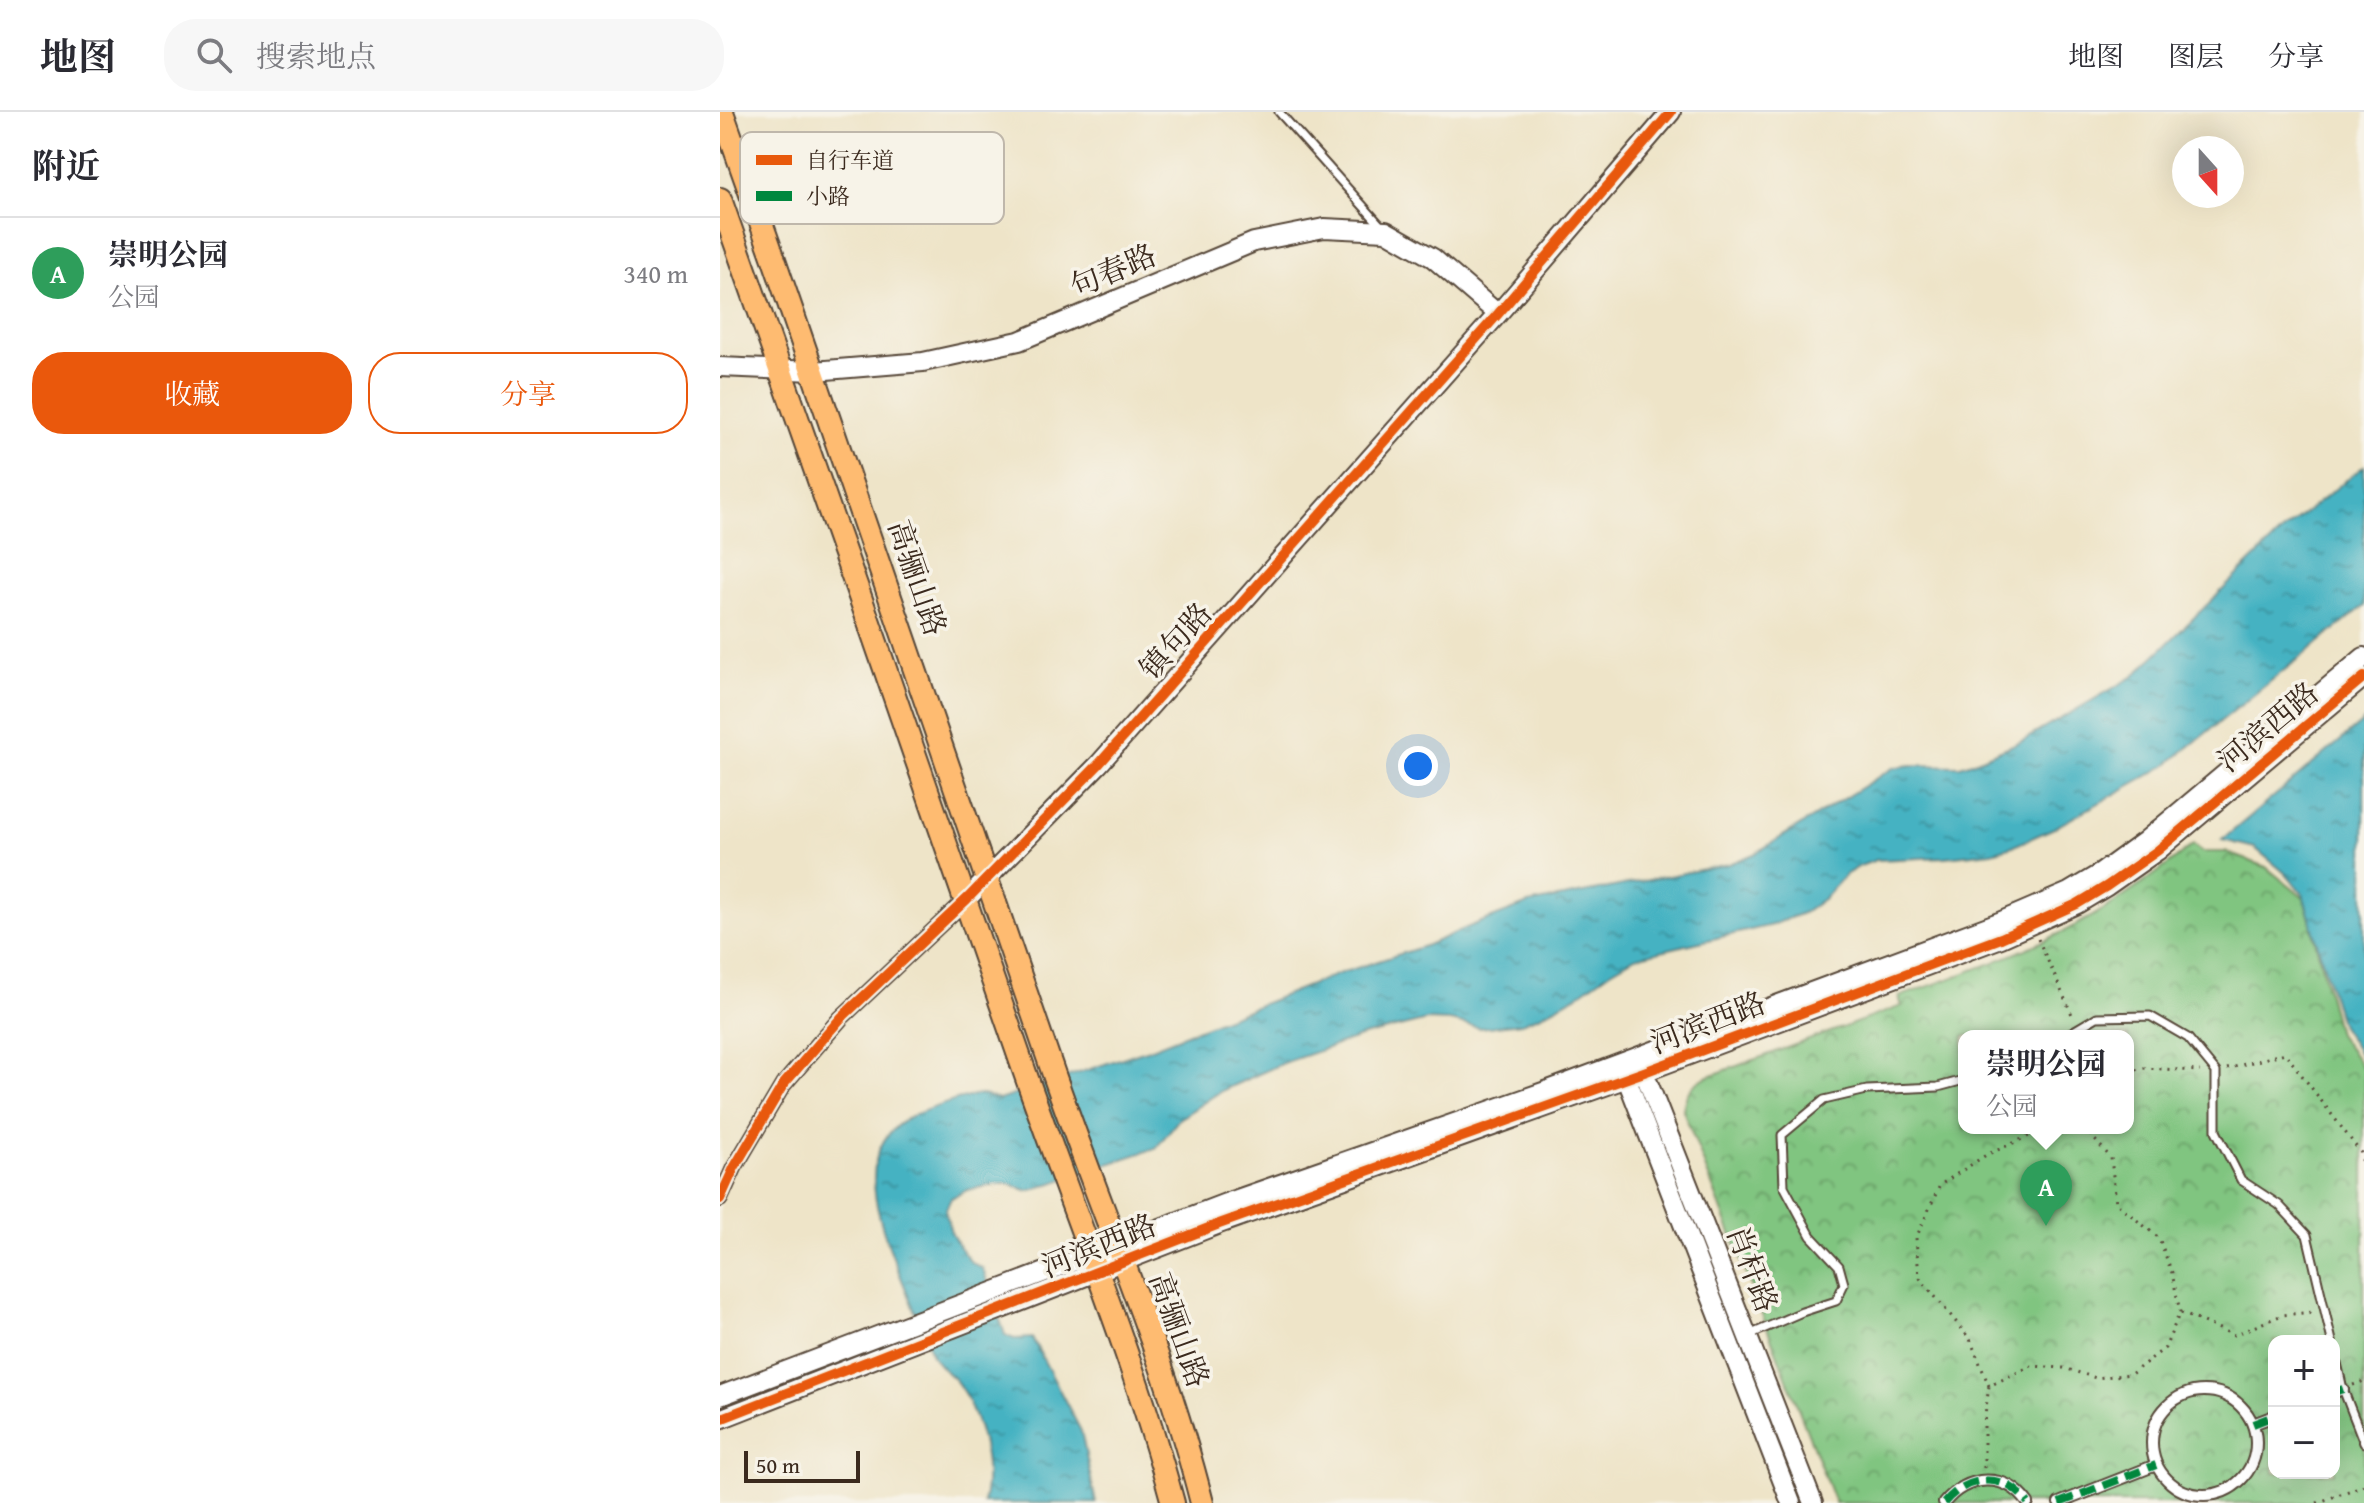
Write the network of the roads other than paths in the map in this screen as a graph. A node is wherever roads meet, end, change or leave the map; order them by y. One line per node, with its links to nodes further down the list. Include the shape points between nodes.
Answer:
1 (722, 112): 4 (main road, 高骊山路)
2 (1279, 112): 7 (lane)
3 (1671, 112): 8 (street, 镇句路)
4 (740, 163)
5 (720, 199): 10 (main road, 高骊山路)
6 (762, 224): 11 (main road, 高骊山路)
7 (1386, 231): 8 (street, 句春路, via 1433,258); 11 (street, 句春路, via 1324,228 1254,242 1019,341 923,362)
8 (1498, 314): 14 (street, 镇句路, via 1099,764)
9 (720, 367): 10 (street, 句春路)
10 (780, 370): 11 (street, 句春路); 15 (main road, 高骊山路)
11 (814, 371): 14 (main road, 高骊山路)
12 (2364, 657): 17 (street, 河滨西路, via 2145,841 2069,892)
13 (2364, 677): 17 (street, 河滨西路, via 2157,851 2097,892 2001,938)
14 (989, 877): 15 (street, 镇句路); 20 (main road, 高骊山路)
15 (967, 899): 19 (street, 镇句路, via 841,1018 783,1085); 21 (main road, 高骊山路)
16 (2074, 1030): 23 (lane, via 2097,1017 2150,1016 2188,1038 2216,1072 2216,1131 2241,1180 2279,1205 2307,1235)
17 (1632, 1067): 20 (street, 河滨西路, via 1219,1224); 22 (street, 肖杆路); 33 (street, 肖杆路)
18 (1958, 1082): 22 (lane, via 1867,1090 1824,1100 1782,1135 1784,1186 1811,1236 1839,1266 1844,1284 1836,1301)
19 (720, 1199)
20 (1120, 1253): 21 (street, 河滨西路); 32 (main road, 高骊山路, via 1176,1409)
21 (1095, 1262): 25 (street, 河滨西路, via 1000,1289); 27 (street, 河滨西路, via 1009,1308); 31 (main road, 高骊山路)
22 (1747, 1335): 34 (street, 肖杆路)
23 (2330, 1335)
24 (2340, 1392): 29 (lane)
25 (720, 1396)
26 (2268, 1418): 28 (street)
27 (720, 1419)
28 (2253, 1424): 30 (street, via 2254,1459 2234,1486 2219,1493 2186,1492 2171,1484); 30 (street, via 2230,1397 2213,1391 2177,1397 2154,1424)
29 (2364, 1443)
30 (2156, 1465): 37 (street)
31 (1173, 1503)
32 (1202, 1503)
33 (1791, 1503)
34 (1813, 1503)
35 (1944, 1503): 36 (street, via 1955,1490 1984,1480 2014,1488)
36 (2028, 1503)
37 (2059, 1503)

